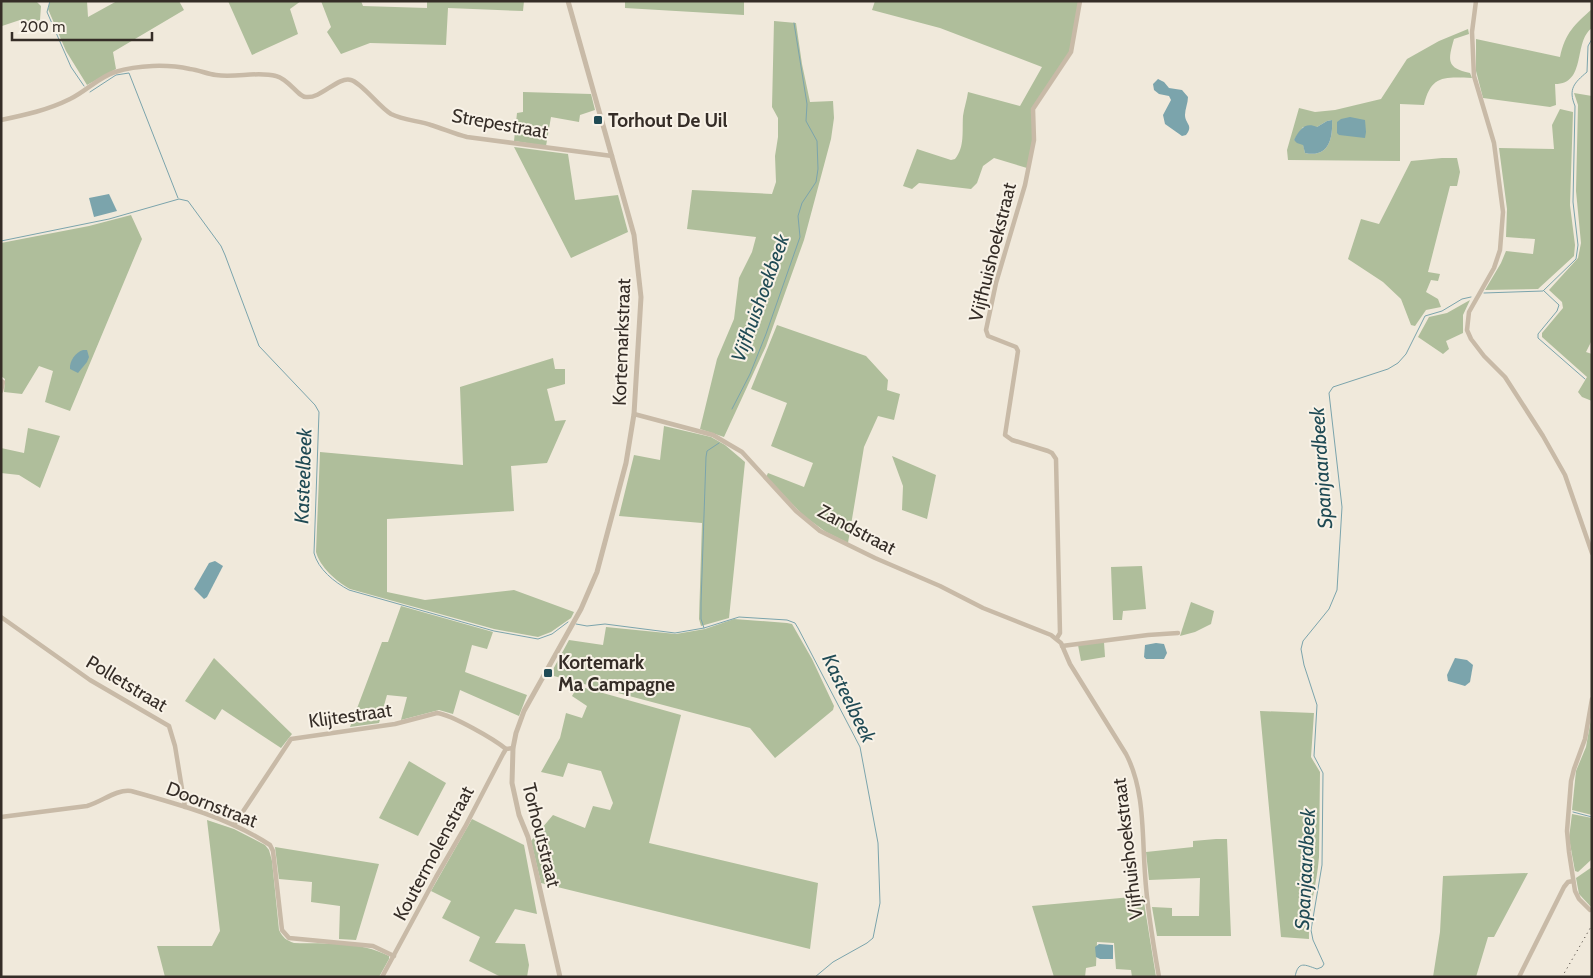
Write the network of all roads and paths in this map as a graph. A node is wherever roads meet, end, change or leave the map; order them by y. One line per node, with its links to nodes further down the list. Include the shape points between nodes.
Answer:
1 (568, 1): 5 (street, Kortemarkstraat)
2 (1080, 1): 13 (street, Vijfhuishoekstraat, via 1070,52 1033,109 1034,140 1025,186 996,283 986,330 990,337 1012,345 1018,351 1006,435 1012,440 1048,451 1056,459 1060,633)
3 (1476, 1): 9 (street, via 1472,32 1474,76 1494,143 1504,212 1500,250 1494,268 1469,312 1468,330 1471,340 1505,378 1547,443 1564,475)
4 (1, 120): 5 (street, Strepestraat, via 36,112 70,99 114,72 168,66 217,75 276,76 286,80 307,98 345,80 352,80 393,115 454,134)
5 (612, 156): 8 (street, Kortemarkstraat, via 634,235 641,297)
6 (1, 380): 7 (street)
7 (1, 391)
8 (634, 414): 11 (street, Kortemarkstraat, via 626,463 597,572); 13 (street, Zandstraat, via 714,435 742,452 796,512 820,531 983,608)
9 (1592, 553)
10 (1, 618): 18 (street, Polletstraat, via 90,680 169,726)
11 (574, 623): 16 (street, Torhoutstraat, via 524,711)
12 (1178, 633): 14 (street)
13 (1057, 638): 14 (street, Vijfhuishoekstraat)
14 (1062, 646): 26 (street, Vijfhuishoekstraat, via 1132,767 1141,816 1146,891)
15 (1592, 699): 21 (street, via 1585,739 1571,781 1567,831)
16 (512, 748): 17 (street); 25 (street, Torhoutstraat, via 512,783 528,837)
17 (506, 749): 20 (street, Klijtestraat, via 456,720 437,713 395,724 291,739); 23 (street, Koutermolenstraat)
18 (185, 807): 19 (street, Doornstraat, via 124,790 87,806); 20 (street, Doornstraat)
19 (1, 817)
20 (234, 825): 23 (street, Doornstraat, via 270,844 280,923 289,938 373,946)
21 (1573, 879): 22 (street, via 1579,899); 27 (street, via 1564,887)
22 (1590, 910)
23 (394, 956): 24 (street, Koutermolenstraat)
24 (382, 977)
25 (560, 977)
26 (1159, 977)
27 (1519, 977)

